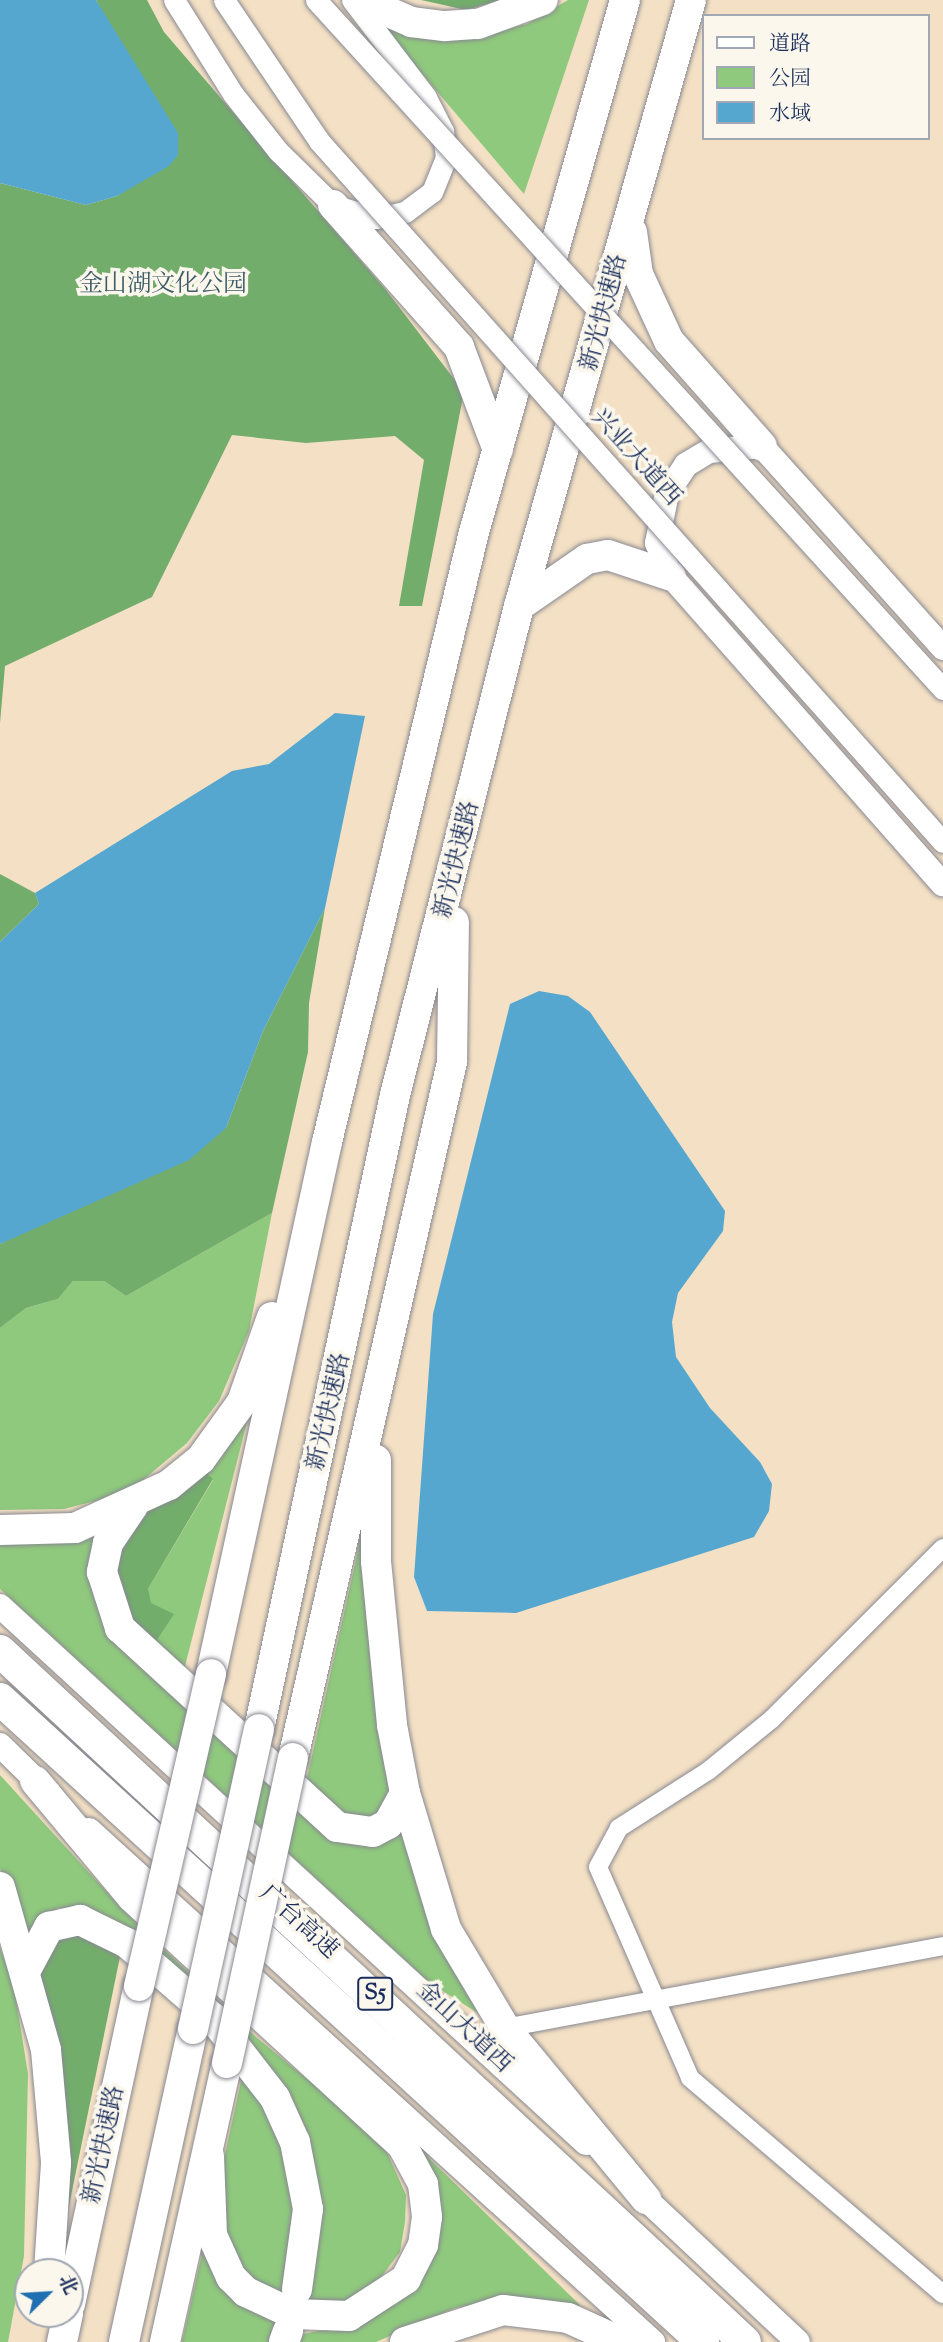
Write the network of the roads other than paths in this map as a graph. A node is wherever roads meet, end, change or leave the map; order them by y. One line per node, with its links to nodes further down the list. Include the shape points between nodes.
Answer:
1 (174, 0): 9 (street, via 233,94)
2 (224, 0): 17 (street, 兴业大道西, bridge, via 319,141)
3 (316, 0): 16 (street, bridge)
4 (352, 0): 9 (street, via 426,97 443,131 446,158 432,192 405,212 376,218)
5 (361, 0): 6 (highway, via 411,22 446,26 478,24)
6 (543, 0)
7 (625, 0): 12 (highway)
8 (691, 0): 10 (highway, 新光快速路)
9 (333, 205): 12 (highway, via 459,347)
10 (630, 221): 11 (highway, via 638,274 669,341); 14 (highway, 新光快速路)
11 (762, 446): 13 (main road, via 738,444 685,465 659,515 657,543); 15 (main road)
12 (498, 450): 20 (highway)
13 (671, 576): 14 (highway, via 617,557 587,559); 19 (main road)
14 (519, 606): 18 (highway, 新光快速路)
15 (943, 648)
16 (943, 689)
17 (943, 842)
18 (455, 878): 21 (highway, via 452,1062); 42 (highway, 新光快速路, bridge, via 396,1096)
19 (943, 884)
20 (374, 948): 22 (highway, via 333,1048 268,1330 242,1402 201,1460); 39 (highway, 新光快速路, bridge)
21 (379, 1391): 30 (highway, via 376,1561); 36 (highway, bridge, via 293,1758)
22 (133, 1506): 23 (highway, via 75,1528); 30 (highway, via 108,1543 102,1572 120,1628 337,1827 373,1832 388,1824)
23 (0, 1530)
24 (943, 1548): 34 (street, via 772,1719 708,1771 619,1828 598,1867)
25 (0, 1606): 37 (main road, 金山大道西)
26 (0, 1651): 48 (highway, 广台高速 / S5)
27 (0, 1699): 47 (highway, 广台高速 / S5)
28 (0, 1745): 29 (main road)
29 (35, 1781): 36 (highway, via 141,1906 402,2145 423,2184 427,2217 423,2245 406,2279 349,2316 293,2314 246,2292 231,2277 212,2235); 46 (main road)
30 (405, 1793): 35 (highway, via 446,1929)
31 (0, 1887): 33 (highway)
32 (943, 1946): 34 (street)
33 (27, 1968): 38 (highway, via 46,2050 53,2121); 40 (highway, via 49,1927 80,1920 127,1943 213,2018 275,2098 295,2142 308,2209)
34 (657, 2002): 35 (street); 41 (street, via 690,2078)
35 (505, 2028): 37 (highway)
36 (209, 2156): 43 (highway)
37 (646, 2199): 49 (main road, 金山大道西)
38 (49, 2258)
39 (80, 2258)
40 (298, 2289)
41 (943, 2294)
42 (124, 2342)
43 (165, 2342)
44 (405, 2342): 45 (highway, via 503,2310 568,2318)
45 (621, 2342)
46 (653, 2342)
47 (703, 2342)
48 (746, 2342)
49 (798, 2342)

